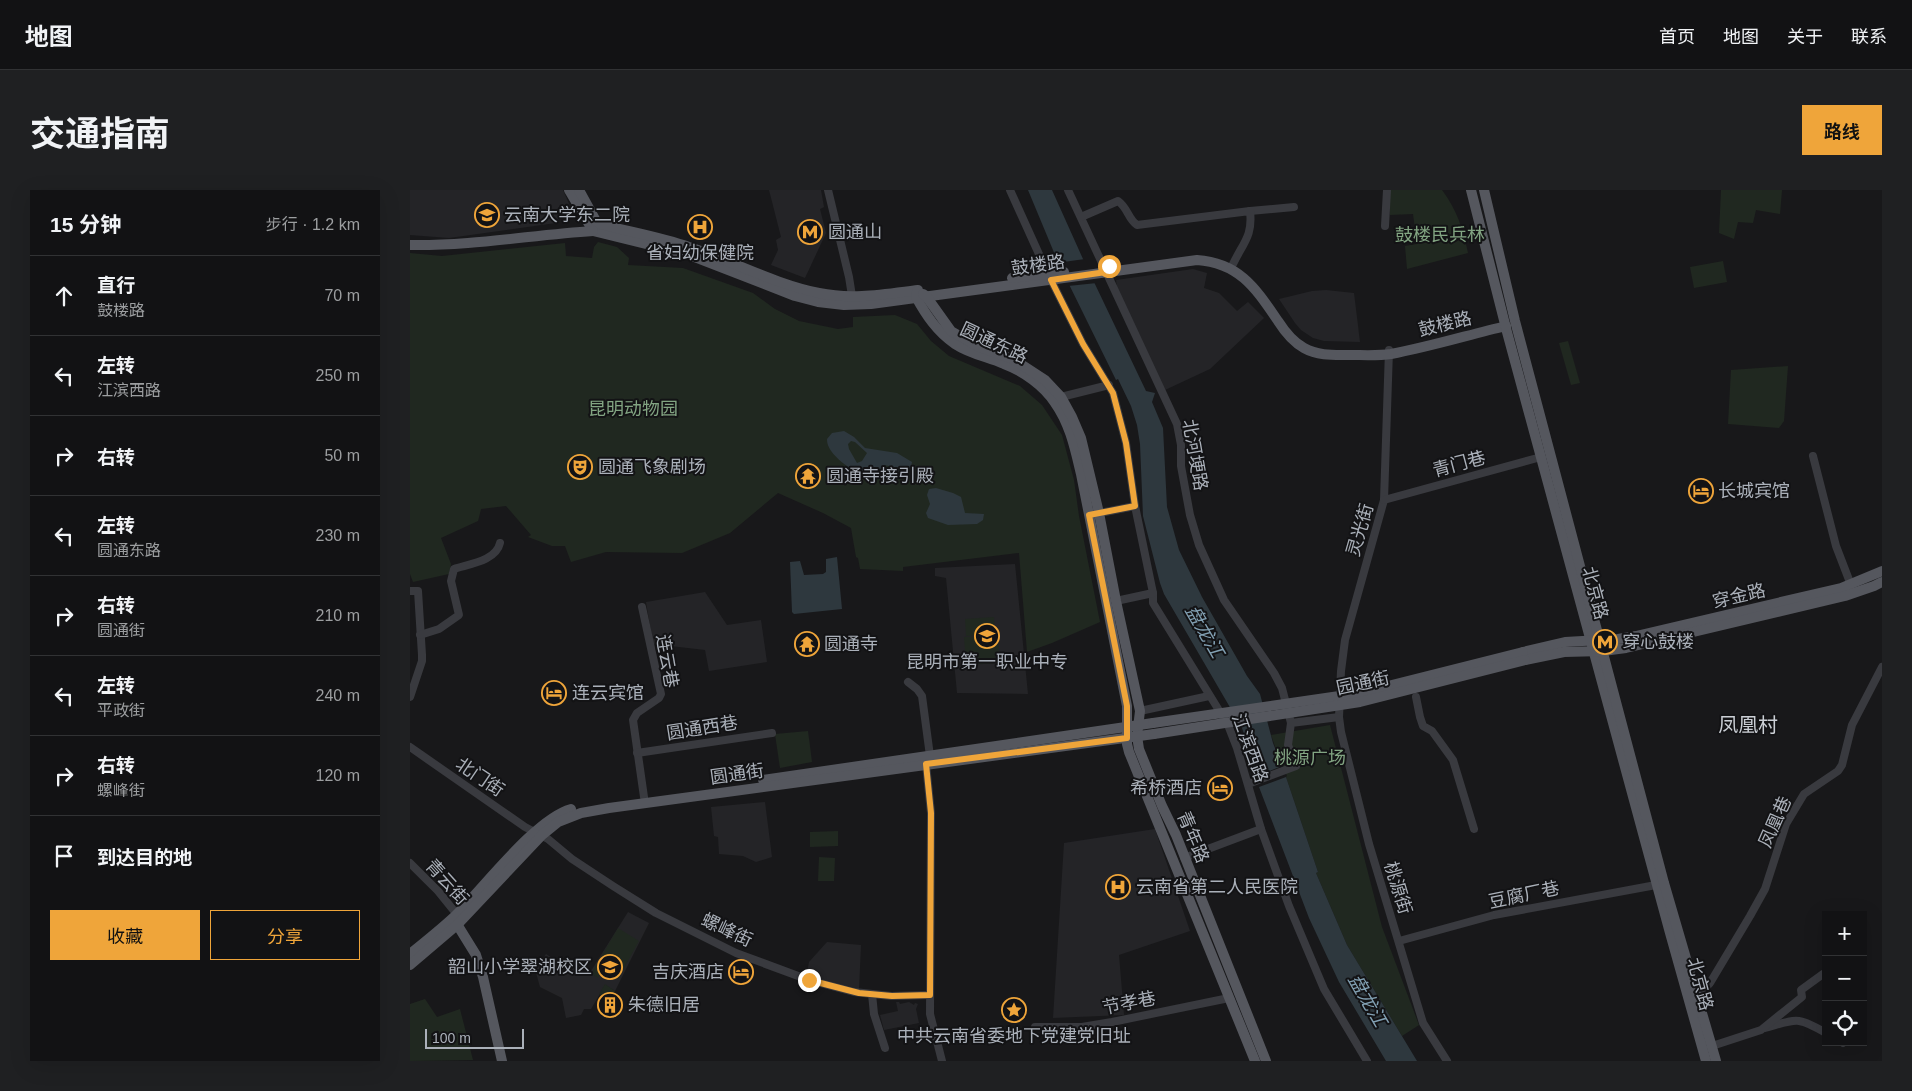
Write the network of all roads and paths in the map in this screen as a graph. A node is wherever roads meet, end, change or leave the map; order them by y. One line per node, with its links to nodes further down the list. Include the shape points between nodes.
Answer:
1 (569, 190): 12 (main road)
2 (579, 190): 12 (main road)
3 (828, 190): 20 (street)
4 (1010, 190): 18 (street, 江滨西路)
5 (1068, 190): 11 (street, 北河埂路)
6 (1387, 190): 13 (street)
7 (1485, 190): 39 (main road, 北京路)
8 (1471, 192): 21 (main road, 北京路)
9 (1294, 207): 10 (street)
10 (1250, 211): 11 (street, via 1137,225 1118,201); 16 (street, via 1251,231)
11 (1081, 217): 17 (street, 北河埂路)
12 (592, 224): 14 (main road); 14 (main road); 19 (main road, 鼓楼路, via 687,254 818,302 859,304); 20 (main road, 鼓楼路, via 689,247 797,287)
13 (1385, 226)
14 (563, 233): 15 (main road, via 446,246)
15 (410, 245)
16 (1233, 264): 17 (main road, 鼓楼路, via 1197,255); 22 (main road, 鼓楼路, via 1252,278 1288,327 1306,344 1318,349)
17 (1101, 270): 18 (main road, 鼓楼路); 22 (main road, 鼓楼路, via 1209,261 1232,269 1244,278 1284,330 1303,348 1334,355); 47 (street, 北河埂路, via 1177,424 1180,466 1199,545 1224,600 1282,688)
18 (1050, 277): 19 (main road, 鼓楼路); 23 (street, 江滨西路, via 1083,344)
19 (920, 295): 20 (main road, 鼓楼路); 24 (main road, 圆通东路, via 951,331 1029,368); 29 (main road, 圆通东路, via 924,312 941,334 963,348 1023,373 1055,401 1074,442)
20 (852, 296)
21 (1505, 324): 22 (main road, 鼓楼路); 26 (main road, 北京路)
22 (1389, 352): 27 (street, 灵光街)
23 (1109, 385): 24 (street); 28 (street, 江滨西路, via 1126,443)
24 (1061, 397): 29 (main road, 圆通东路, via 1081,438)
25 (1814, 456): 33 (street, via 1836,546)
26 (1541, 457): 27 (street, 青门巷); 39 (main road, 北京路)
27 (1384, 500): 46 (street, 灵光街, via 1345,640)
28 (1135, 506): 29 (street); 35 (street, 江滨西路)
29 (1094, 514): 36 (main road, 圆通东路); 48 (main road, 圆通东路)
30 (500, 543): 38 (street, via 499,550 489,558 454,569 451,581 459,615 439,629)
31 (1882, 572): 33 (main road, 穿金路)
32 (1882, 582): 39 (main road, 穿金路, via 1821,602 1626,648)
33 (1851, 585): 39 (main road, 穿金路)
34 (410, 591): 38 (street, via 418,591)
35 (1153, 593): 36 (street); 42 (street, 江滨西路, via 1153,603)
36 (1116, 601): 45 (main road, 圆通东路)
37 (642, 607): 51 (street, 连云巷, via 661,694 633,720)
38 (420, 635): 43 (street, via 422,662)
39 (1597, 645): 48 (main road, 园通街, bridge, via 1524,656 1360,702); 61 (main road, 北京路); 69 (main road, 北京路)
40 (1882, 667): 69 (street, 凤凰巷, via 1852,724 1842,765 1804,794 1786,824 1765,889 1710,983)
41 (908, 682): 52 (street, via 922,696)
42 (1209, 696): 45 (street); 53 (street, 江滨西路, via 1228,725)
43 (410, 697)
44 (1416, 697): 56 (street, via 1423,726 1432,731 1453,760)
45 (1140, 711): 48 (main road, 圆通东路)
46 (1339, 717): 47 (street); 63 (street, 桃源街, via 1369,844)
47 (1291, 723): 53 (street, 北河埂路, via 1288,745 1296,766)
48 (1132, 732): 52 (main road, 圆通街); 58 (main road, 青年路); 70 (main road, 青年路, via 1129,752)
49 (772, 733): 51 (street, 圆通西巷)
50 (410, 747): 57 (street, 北门街)
51 (637, 754): 54 (street, 连云巷)
52 (928, 760): 54 (main road, 圆通街); 68 (street, via 931,813)
53 (1251, 783): 55 (street, 江滨西路)
54 (645, 800): 57 (main road, 圆通街, via 566,810 556,815)
55 (1261, 829): 58 (street); 81 (street, 江滨西路, via 1324,989)
56 (1474, 829)
57 (538, 834): 62 (main road, 圆通街); 67 (street, 螺峰街, via 656,913 736,953 809,980)
58 (1184, 858): 80 (main road, 青年路)
59 (410, 863): 62 (street, 青云街, via 438,891)
60 (410, 868): 62 (street, 青云街)
61 (1656, 885): 63 (street, 豆腐厂巷, via 1494,915); 83 (main road, 北京路)
62 (457, 919): 64 (main road, 圆通街); 65 (main road, 圆通街); 76 (main road, via 476,955 483,977); 77 (main road, via 480,953)
63 (1399, 941): 82 (street, 桃源街, via 1423,1022)
64 (410, 954)
65 (410, 965)
66 (1822, 975): 72 (street, via 1801,990 1802,997 1796,1003)
67 (872, 994): 68 (street, 螺峰街); 75 (street, via 874,1014)
68 (930, 995): 78 (street, via 931,1022)
69 (1697, 997): 74 (main road, 北京路)
70 (1229, 998): 71 (street, 节孝巷, via 1089,1026); 79 (main road, 青年路)
71 (1035, 1027)
72 (1761, 1030): 73 (street, via 1797,1020); 74 (street)
73 (1822, 1031)
74 (1712, 1046): 84 (main road, 北京路)
75 (885, 1048)
76 (502, 1061)
77 (508, 1061)
78 (942, 1061)
79 (1255, 1061)
80 (1266, 1061)
81 (1367, 1061)
82 (1447, 1061)
83 (1706, 1061)
84 (1716, 1061)

